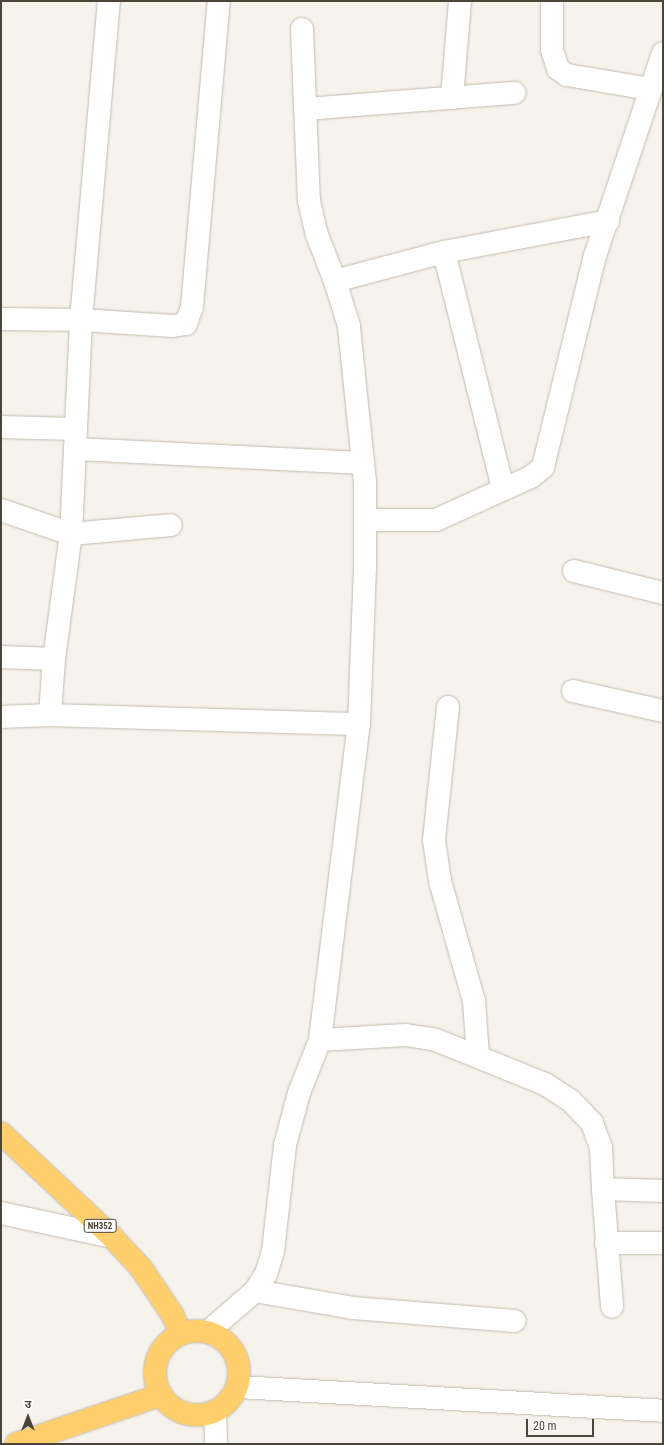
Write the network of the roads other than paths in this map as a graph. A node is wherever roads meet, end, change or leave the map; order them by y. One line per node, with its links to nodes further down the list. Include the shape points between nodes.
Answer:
1 (109, 1): 15 (street)
2 (219, 1): 15 (street, via 192,307 186,324 173,326)
3 (460, 1): 9 (street)
4 (552, 1): 7 (street, via 552,50 558,68 567,75)
5 (302, 29): 10 (street)
6 (663, 53): 7 (street)
7 (651, 89): 11 (street)
8 (514, 93): 9 (street)
9 (452, 98): 10 (street)
10 (305, 109): 13 (street, via 308,201)
11 (608, 220): 12 (street); 19 (street, via 595,256 546,459 538,473)
12 (444, 252): 13 (street); 19 (street)
13 (335, 280): 18 (street, via 349,326)
14 (1, 319): 15 (street)
15 (81, 320): 17 (street)
16 (1, 427): 17 (street)
17 (76, 439): 18 (street); 23 (street)
18 (363, 463): 21 (street)
19 (503, 488): 21 (street, via 436,520)
20 (1, 510): 23 (street)
21 (365, 520): 33 (street)
22 (171, 525): 23 (street)
23 (71, 534): 27 (street)
24 (574, 571): 25 (street)
25 (663, 593)
26 (1, 657): 27 (street)
27 (54, 659): 31 (street)
28 (573, 690): 30 (street)
29 (448, 707): 35 (street, via 435,814 435,846 440,881 474,1001)
30 (663, 711)
31 (50, 715): 32 (street); 33 (street)
32 (1, 717)
33 (359, 724): 34 (street)
34 (320, 1040): 35 (street, via 406,1035 436,1040); 43 (street, via 292,1117 285,1145 273,1251 266,1274)
35 (478, 1056): 37 (street, via 544,1084 570,1100 592,1123 601,1148)
36 (1, 1133): 40 (highway, NH352)
37 (603, 1189): 38 (street); 41 (street)
38 (663, 1191)
39 (1, 1213): 40 (street)
40 (112, 1238): 47 (highway, NH352, via 141,1268 172,1314)
41 (606, 1243): 42 (street); 44 (street)
42 (663, 1243)
43 (255, 1291): 45 (street, via 353,1308); 46 (street)
44 (612, 1307)
45 (514, 1321)
46 (209, 1331): 47 (highway); 48 (highway, via 229,1344 240,1368)
47 (181, 1333): 49 (highway, via 166,1344 158,1356 155,1367 156,1383)
48 (238, 1387): 50 (street); 51 (highway, via 233,1397)
49 (161, 1395): 51 (highway, via 168,1405 187,1414); 52 (highway)
50 (663, 1411)
51 (215, 1412): 53 (street)
52 (16, 1444)
53 (216, 1444)

